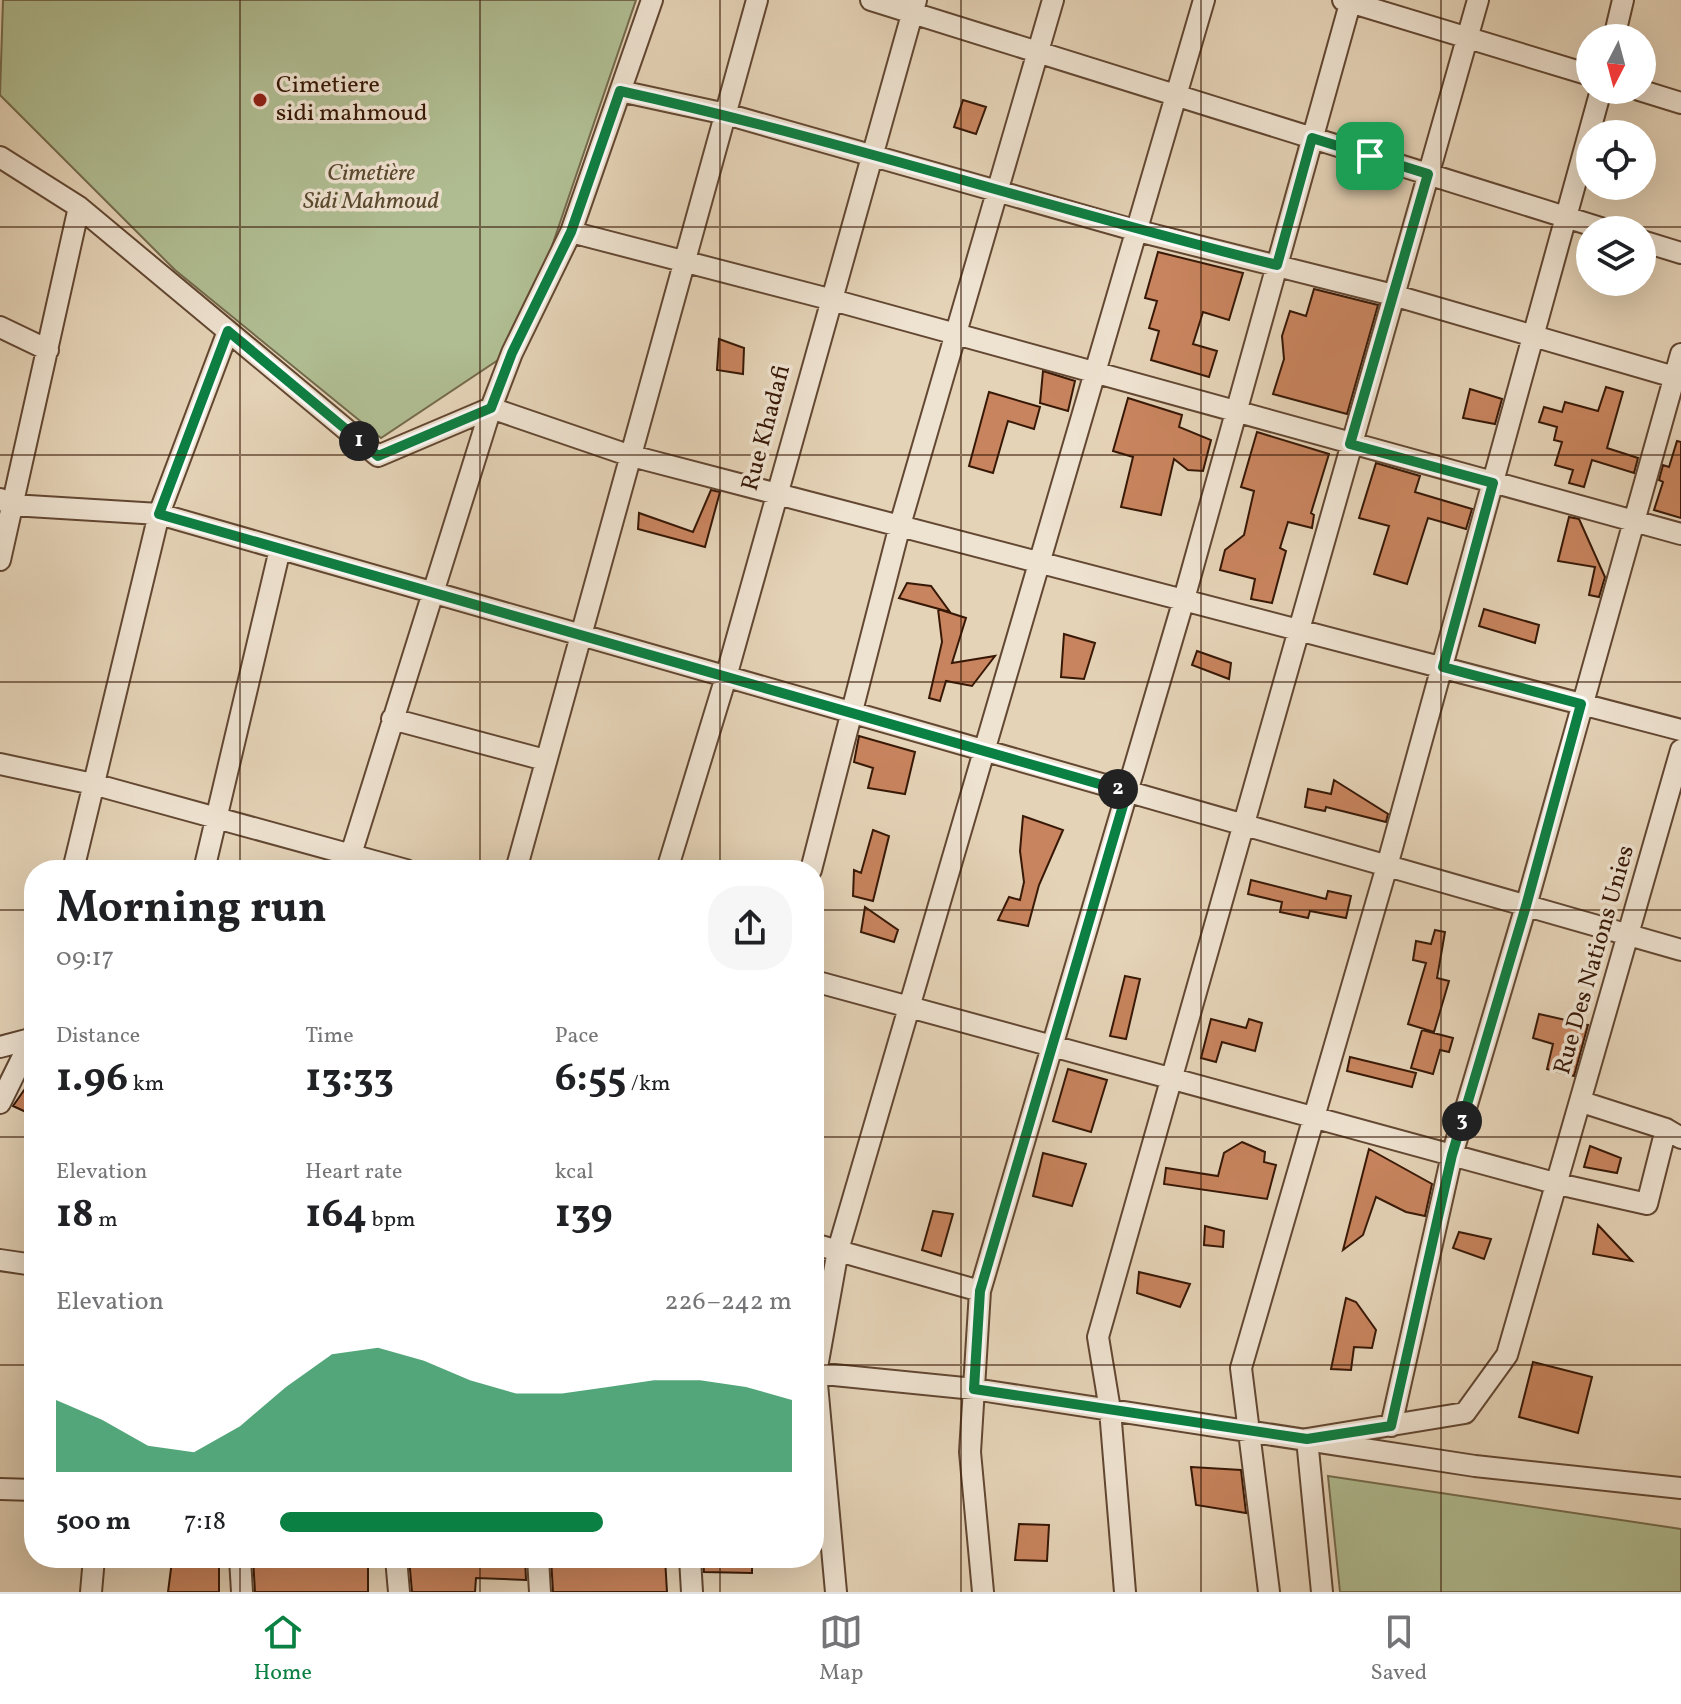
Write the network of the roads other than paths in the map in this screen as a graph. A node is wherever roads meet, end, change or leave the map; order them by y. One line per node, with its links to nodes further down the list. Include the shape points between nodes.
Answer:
1 (652, 0): 14 (street)
2 (757, 0): 19 (street)
3 (871, 0): 9 (street)
4 (1053, 0): 12 (street)
5 (1204, 0): 15 (street)
6 (1478, 0): 11 (street)
7 (1623, 0): 10 (street)
8 (1348, 1): 11 (street); 20 (street)
9 (914, 6): 12 (street); 22 (street, Rue Khadafi)
10 (1617, 24)
11 (1467, 38): 13 (street); 23 (street)
12 (1038, 52): 15 (street); 24 (street)
13 (1576, 71)
14 (620, 91): 19 (street); 29 (street)
15 (1175, 95): 20 (street); 28 (street)
16 (1656, 95): 17 (street)
17 (1681, 103)
18 (1597, 104): 26 (street)
19 (726, 114): 22 (street); 32 (street)
20 (1312, 138): 23 (street); 33 (street)
21 (0, 157): 25 (street)
22 (873, 157): 24 (street); 35 (street, Rue Khadafi)
23 (1428, 174): 26 (street); 34 (street)
24 (995, 191): 28 (street); 39 (street)
25 (79, 207): 37 (street); 40 (street)
26 (1566, 217): 27 (street); 38 (street)
27 (1576, 220)
28 (1134, 230): 33 (street); 42 (street)
29 (571, 232): 32 (street); 44 (street)
30 (1656, 245): 31 (street)
31 (1681, 253)
32 (683, 263): 35 (street); 47 (street)
33 (1277, 265): 34 (street); 45 (street)
34 (1393, 295): 38 (street); 46 (street)
35 (829, 299): 39 (street); 49 (street, Rue Khadafi)
36 (0, 327): 40 (street)
37 (228, 331): 44 (street, via 378,456); 51 (street)
38 (1534, 335): 43 (street); 48 (street)
39 (954, 336): 42 (street); 53 (street)
40 (48, 350): 50 (street)
41 (1681, 354): 43 (street)
42 (1092, 374): 45 (street); 57 (street)
43 (1678, 378): 52 (street)
44 (491, 408): 47 (street); 58 (street)
45 (1236, 413): 46 (street); 59 (street)
46 (1350, 444): 48 (street); 60 (street)
47 (628, 455): 49 (street); 61 (street)
48 (1493, 483): 52 (street); 62 (street)
49 (777, 493): 53 (street); 63 (street, Rue Khadafi)
50 (6, 502): 51 (street); 56 (street)
51 (159, 514): 55 (street); 72 (street)
52 (1633, 521): 54 (street); 64 (street)
53 (900, 525): 57 (street); 65 (street)
54 (1681, 534)
55 (280, 549): 58 (street); 74 (street)
56 (0, 560)
57 (1037, 561): 59 (street); 69 (street)
58 (432, 592): 61 (street); 66 (street)
59 (1184, 599): 60 (street); 73 (street)
60 (1296, 629): 62 (street); 75 (street)
61 (580, 635): 63 (street); 70 (street)
62 (1443, 667): 64 (street); 83 (street)
63 (726, 677): 65 (street); 81 (street, Rue Khadafi)
64 (1581, 704): 67 (street); 84 (street)
65 (852, 713): 69 (street); 82 (street)
66 (392, 719): 70 (street); 79 (street)
67 (1681, 730)
68 (1681, 750): 85 (street, Rue Des Nations Unies)
69 (986, 751): 73 (street); 88 (street)
70 (545, 760): 80 (street)
71 (0, 764): 72 (street)
72 (93, 784): 74 (street); 76 (street)
73 (1127, 792): 75 (street); 90 (street)
74 (214, 818): 77 (street); 78 (street)
75 (1244, 825): 83 (street); 93 (street)
76 (75, 860)
77 (206, 860)
78 (342, 860)
79 (349, 860)
80 (519, 860)
81 (670, 860)
82 (814, 860)
83 (1387, 866): 84 (street); 96 (street)
84 (1526, 906): 85 (street); 98 (street)
85 (1630, 936): 86 (street); 94 (street, Rue Des Nations Unies)
86 (1681, 950)
87 (824, 984): 88 (street)
88 (910, 1006): 90 (street); 101 (street)
89 (24, 1040): 91 (street)
90 (1052, 1046): 93 (street); 104 (street)
91 (0, 1047)
92 (24, 1056): 95 (street)
93 (1173, 1079): 96 (street); 108 (street, via 1098,1337)
94 (1582, 1102): 97 (street); 99 (street, Rue Des Nations Unies)
95 (0, 1103)
96 (1312, 1117): 98 (street); 110 (street, via 1241,1368)
97 (1673, 1134): 99 (street, via 1647,1204)
98 (1452, 1155): 99 (street); 109 (street)
99 (1558, 1184): 109 (street, Rue Des Nations Unies, via 1507,1355 1465,1413)
100 (824, 1246): 101 (street)
101 (838, 1250): 104 (street); 105 (street)
102 (0, 1260): 103 (street)
103 (24, 1264)
104 (980, 1291): 107 (street)
105 (824, 1325)
106 (824, 1374): 107 (street)
107 (974, 1389): 108 (street); 127 (street, via 970,1452)
108 (1110, 1410): 110 (street); 128 (street)
109 (1391, 1426): 111 (street, Rue Des Nations Unies)
110 (1251, 1430): 111 (street); 129 (street)
111 (1307, 1439): 113 (street, via 1475,1466); 130 (street)
112 (824, 1467): 126 (street)
113 (1681, 1488)
114 (0, 1489): 115 (street)
115 (24, 1490)
116 (93, 1568): 121 (street)
117 (241, 1568): 122 (street)
118 (397, 1568): 123 (street)
119 (539, 1568): 124 (street)
120 (691, 1568): 125 (street)
121 (91, 1592)
122 (242, 1592)
123 (399, 1592)
124 (540, 1592)
125 (692, 1592)
126 (836, 1592)
127 (983, 1592)
128 (1125, 1592)
129 (1269, 1592)
130 (1322, 1592)

